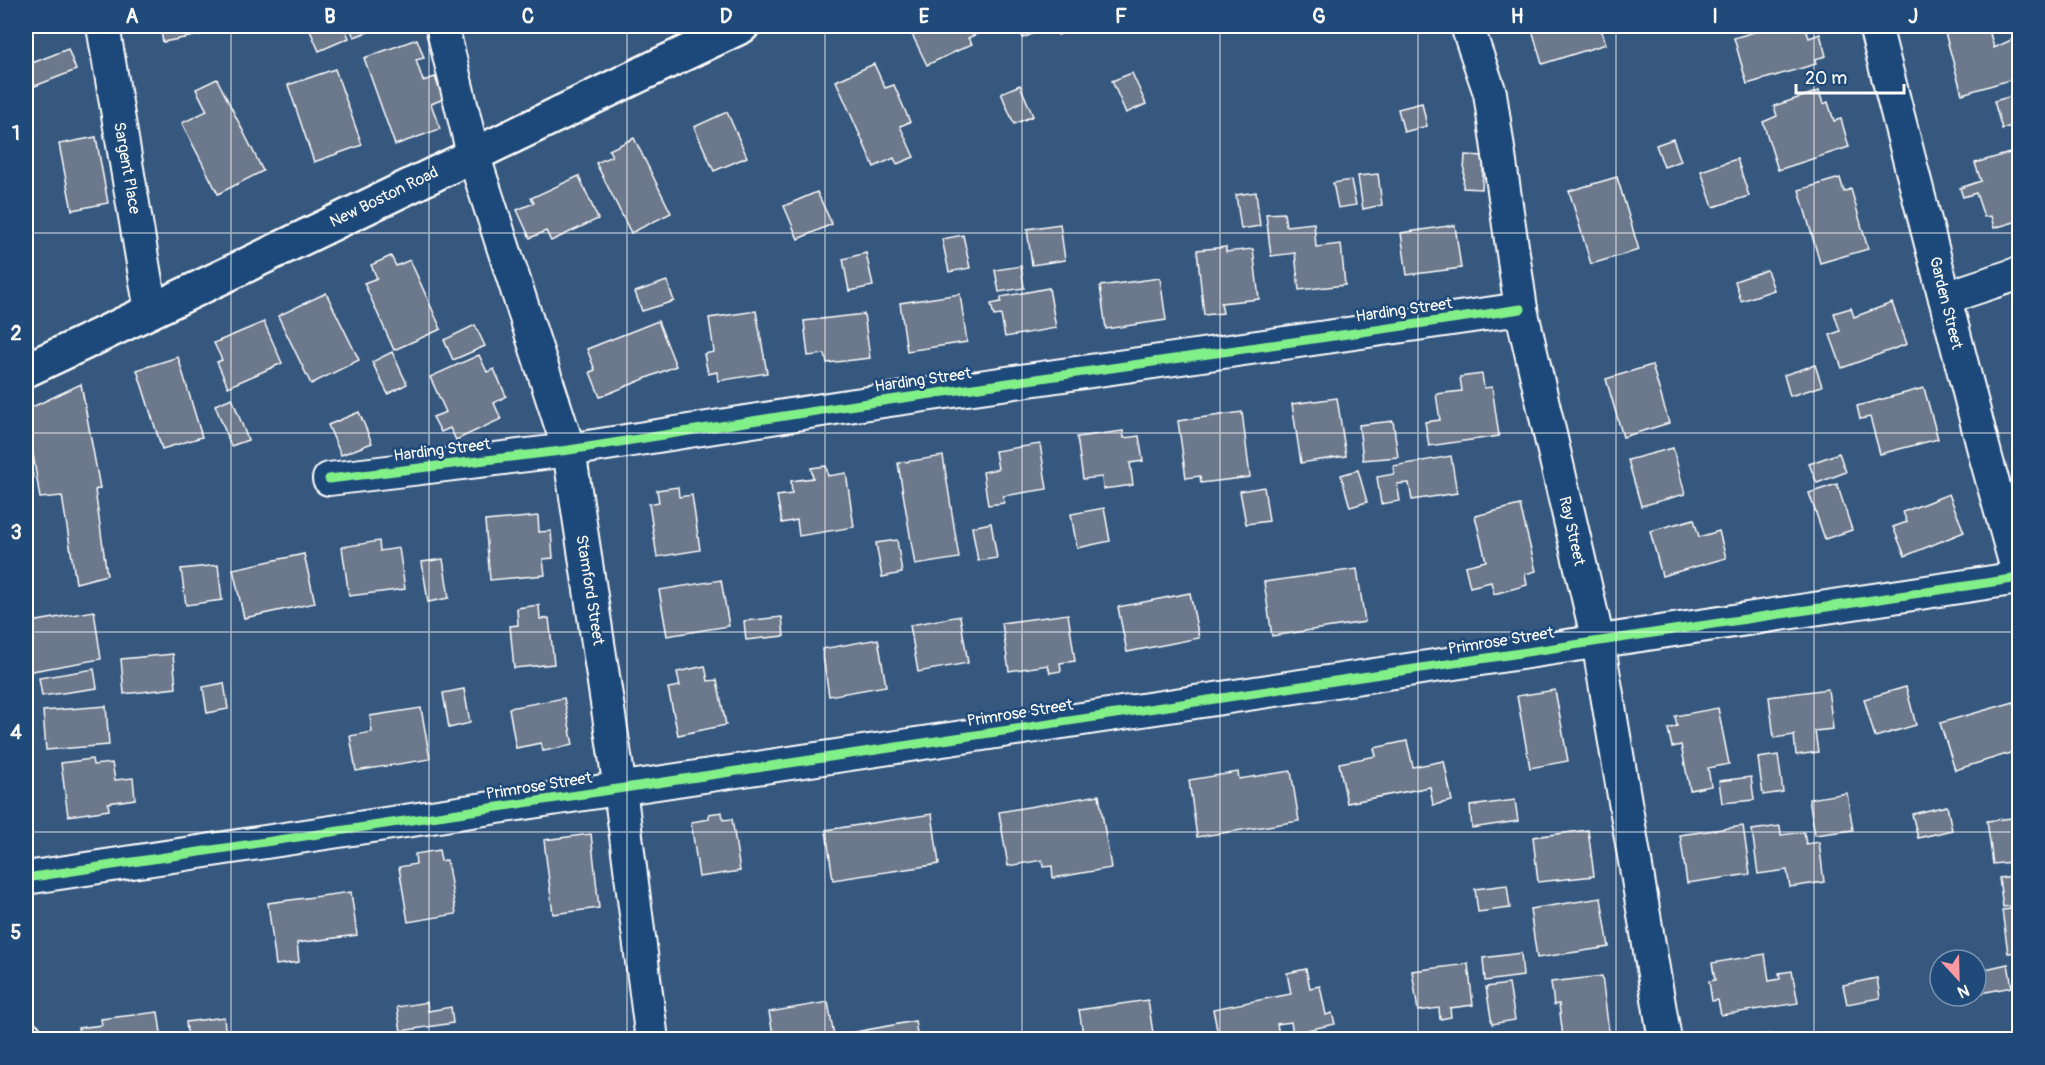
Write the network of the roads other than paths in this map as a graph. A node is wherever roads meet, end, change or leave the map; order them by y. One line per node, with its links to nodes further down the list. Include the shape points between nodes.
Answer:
1 (103, 26): 10 (street, Sargent Place)
2 (442, 26): 6 (street, Stamford Street)
3 (742, 26): 6 (street, New Boston Road)
4 (1467, 26): 9 (street, Ray Street, via 1490,93)
5 (1875, 26): 8 (street, Garden Street)
6 (473, 154): 10 (street, New Boston Road); 12 (street, Stamford Street)
7 (2019, 273): 8 (street)
8 (1945, 298): 14 (street, Garden Street)
9 (1521, 309): 12 (street, Harding Street); 15 (street, Ray Street)
10 (151, 311): 11 (street, New Boston Road)
11 (26, 370)
12 (568, 450): 13 (street, Harding Street); 16 (street, Stamford Street)
13 (329, 479)
14 (2019, 579): 15 (street, Primrose Street)
15 (1598, 641): 16 (street, Primrose Street); 19 (street, Ray Street)
16 (620, 789): 17 (street, Primrose Street); 18 (street, Stamford Street)
17 (26, 878)
18 (652, 1040)
19 (1665, 1040)

